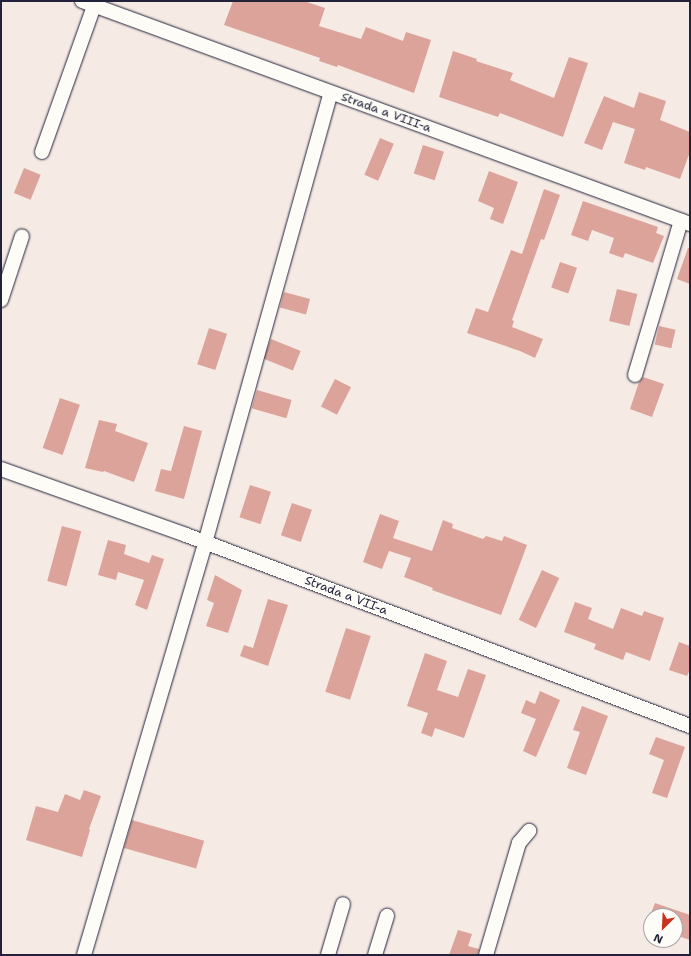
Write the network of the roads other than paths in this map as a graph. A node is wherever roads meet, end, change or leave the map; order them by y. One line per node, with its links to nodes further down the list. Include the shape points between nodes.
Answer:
1 (88, 3): 2 (street, Strada a VIII-a); 3 (street)
2 (331, 93): 4 (street, Strada a VIII-a); 9 (street)
3 (42, 152)
4 (685, 222): 7 (street)
5 (22, 236): 6 (street)
6 (1, 300)
7 (635, 375)
8 (1, 469): 9 (street, Strada a VII-a)
9 (205, 543): 10 (street, Strada a VII-a); 14 (street)
10 (690, 726)
11 (529, 830): 17 (street, via 519,843)
12 (343, 904): 15 (street)
13 (387, 916): 16 (street)
14 (84, 955)
15 (328, 955)
16 (375, 955)
17 (486, 955)

